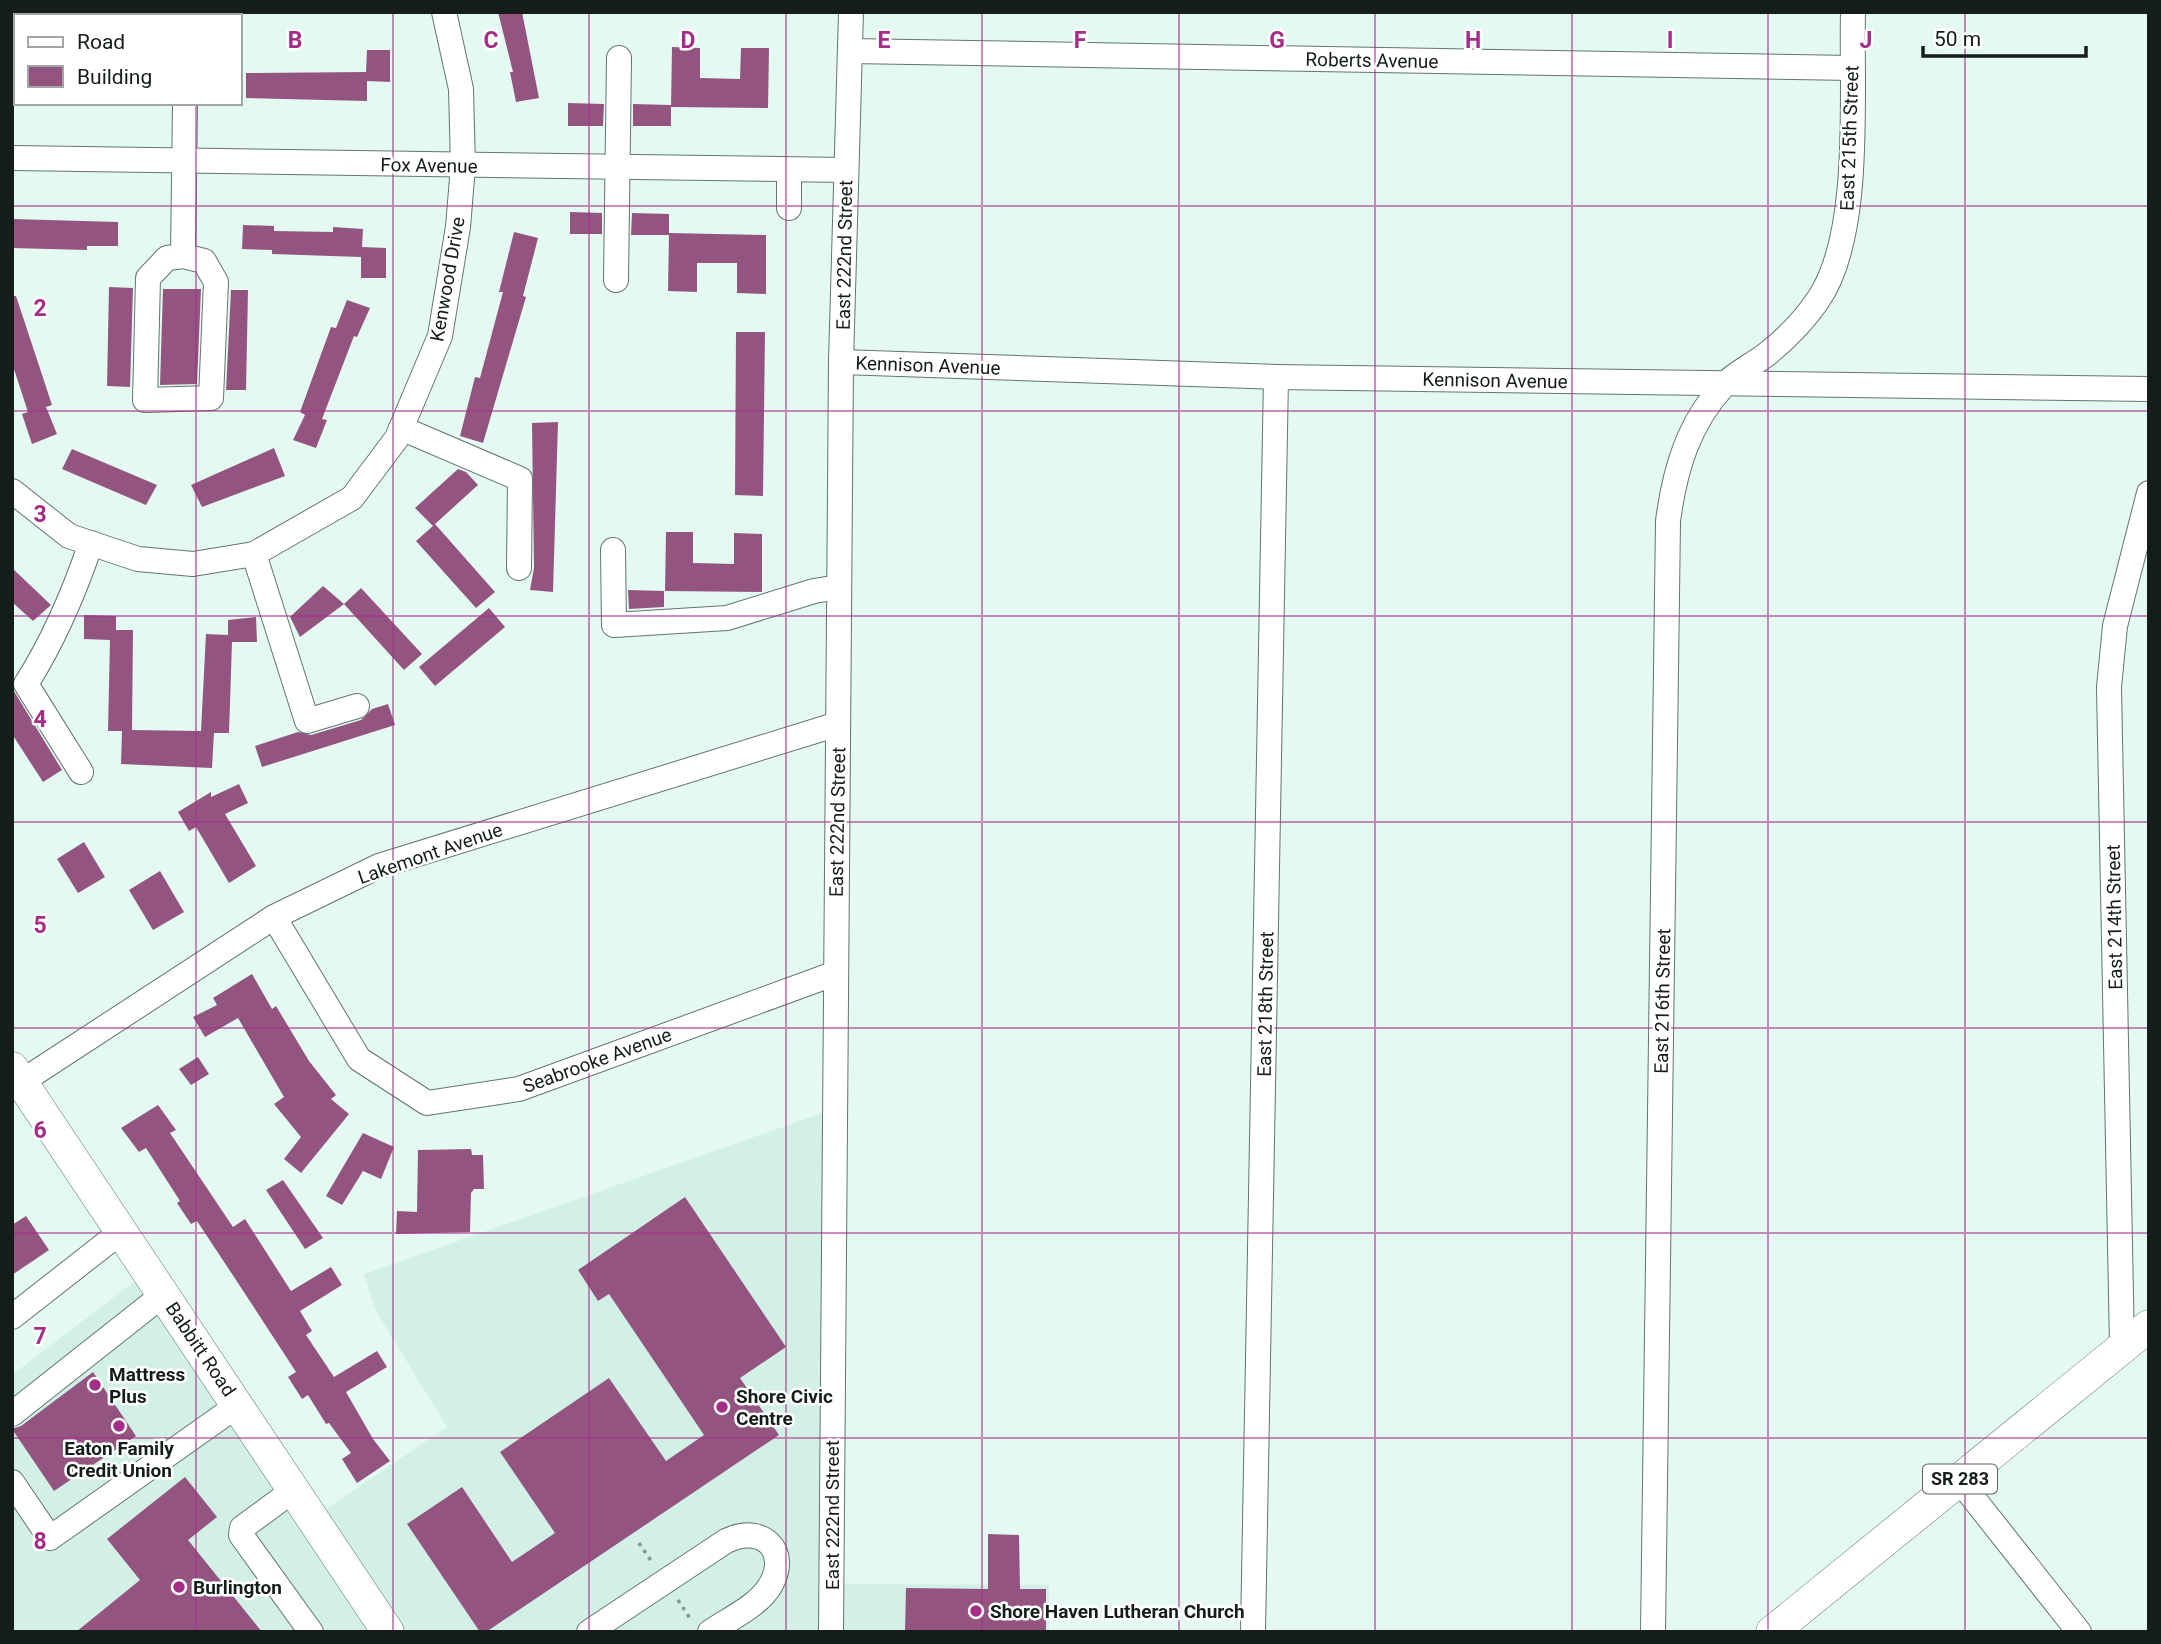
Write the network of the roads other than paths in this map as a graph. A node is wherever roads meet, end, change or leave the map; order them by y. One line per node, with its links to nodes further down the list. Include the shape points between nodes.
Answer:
1 (444, 12): 10 (street, Kenwood Drive, via 461,89)
2 (851, 12): 4 (street, East 222nd Street)
3 (1853, 12): 6 (street, East 215th Street)
4 (850, 51): 6 (street, Roberts Avenue); 13 (street, East 222nd Street)
5 (619, 58): 11 (street)
6 (1852, 68): 19 (street, East 215th Street, via 1849,206 1836,266 1818,299 1788,334)
7 (185, 105): 9 (street)
8 (12, 158): 9 (street, Fox Avenue)
9 (183, 161): 10 (street, Fox Avenue); 15 (street)
10 (463, 166): 11 (street, Fox Avenue); 21 (street, Kenwood Drive, via 440,336)
11 (617, 168): 12 (street, Fox Avenue); 16 (street)
12 (789, 170): 13 (street, Fox Avenue); 14 (street)
13 (846, 170): 17 (street, East 222nd Street)
14 (789, 208)
15 (183, 256): 15 (street, via 167,258 148,278 145,400 211,398 216,282 204,261)
16 (616, 280)
17 (841, 362): 18 (street, Kennison Avenue); 28 (street, East 222nd Street)
18 (1276, 377): 19 (street, Kennison Avenue); 50 (street, East 218th Street)
19 (1724, 384): 20 (street, Kennison Avenue); 51 (street, East 216th Street, via 1689,434 1674,478 1668,521)
20 (2149, 389)
21 (401, 428): 26 (street, Kenwood Drive, via 352,498); 27 (street, via 520,479)
22 (12, 491): 24 (street, Kenwood Drive, via 69,536)
23 (2149, 493): 39 (street, East 214th Street, via 2115,626 2109,687)
24 (91, 543): 26 (street, Kenwood Drive, via 138,559 193,564); 31 (street, via 51,640 26,684)
25 (613, 550): 28 (street, via 614,625 727,618)
26 (254, 554): 29 (street, via 307,721)
27 (519, 568)
28 (839, 587): 30 (street, East 222nd Street)
29 (357, 706)
30 (838, 724): 32 (street, Lakemont Avenue, via 379,866); 33 (street, East 222nd Street)
31 (82, 772)
32 (274, 917): 33 (street, Seabrooke Avenue, via 359,1059 427,1103 519,1089); 34 (street, Lakemont Avenue)
33 (836, 973): 49 (street, East 222nd Street)
34 (16, 1079): 35 (main road, Babbitt Road)
35 (122, 1231): 36 (main road, Babbitt Road); 37 (street)
36 (164, 1294): 40 (main road, Babbitt Road); 41 (street)
37 (12, 1317)
38 (2149, 1326): 39 (main road, SR 283)
39 (2122, 1346): 42 (main road, SR 283)
40 (238, 1405): 43 (street, via 50,1538); 44 (main road, Babbitt Road)
41 (12, 1414)
42 (1959, 1480): 52 (main road, SR 283); 53 (street)
43 (12, 1482)
44 (295, 1489): 45 (street, via 242,1528 241,1535); 46 (main road, Babbitt Road)
45 (311, 1632)
46 (388, 1632)
47 (589, 1632): 48 (street, via 726,1541 741,1533 755,1535 772,1545 776,1573 758,1599)
48 (710, 1632)
49 (831, 1632)
50 (1253, 1632)
51 (1653, 1632)
52 (1772, 1632)
53 (2079, 1632)

